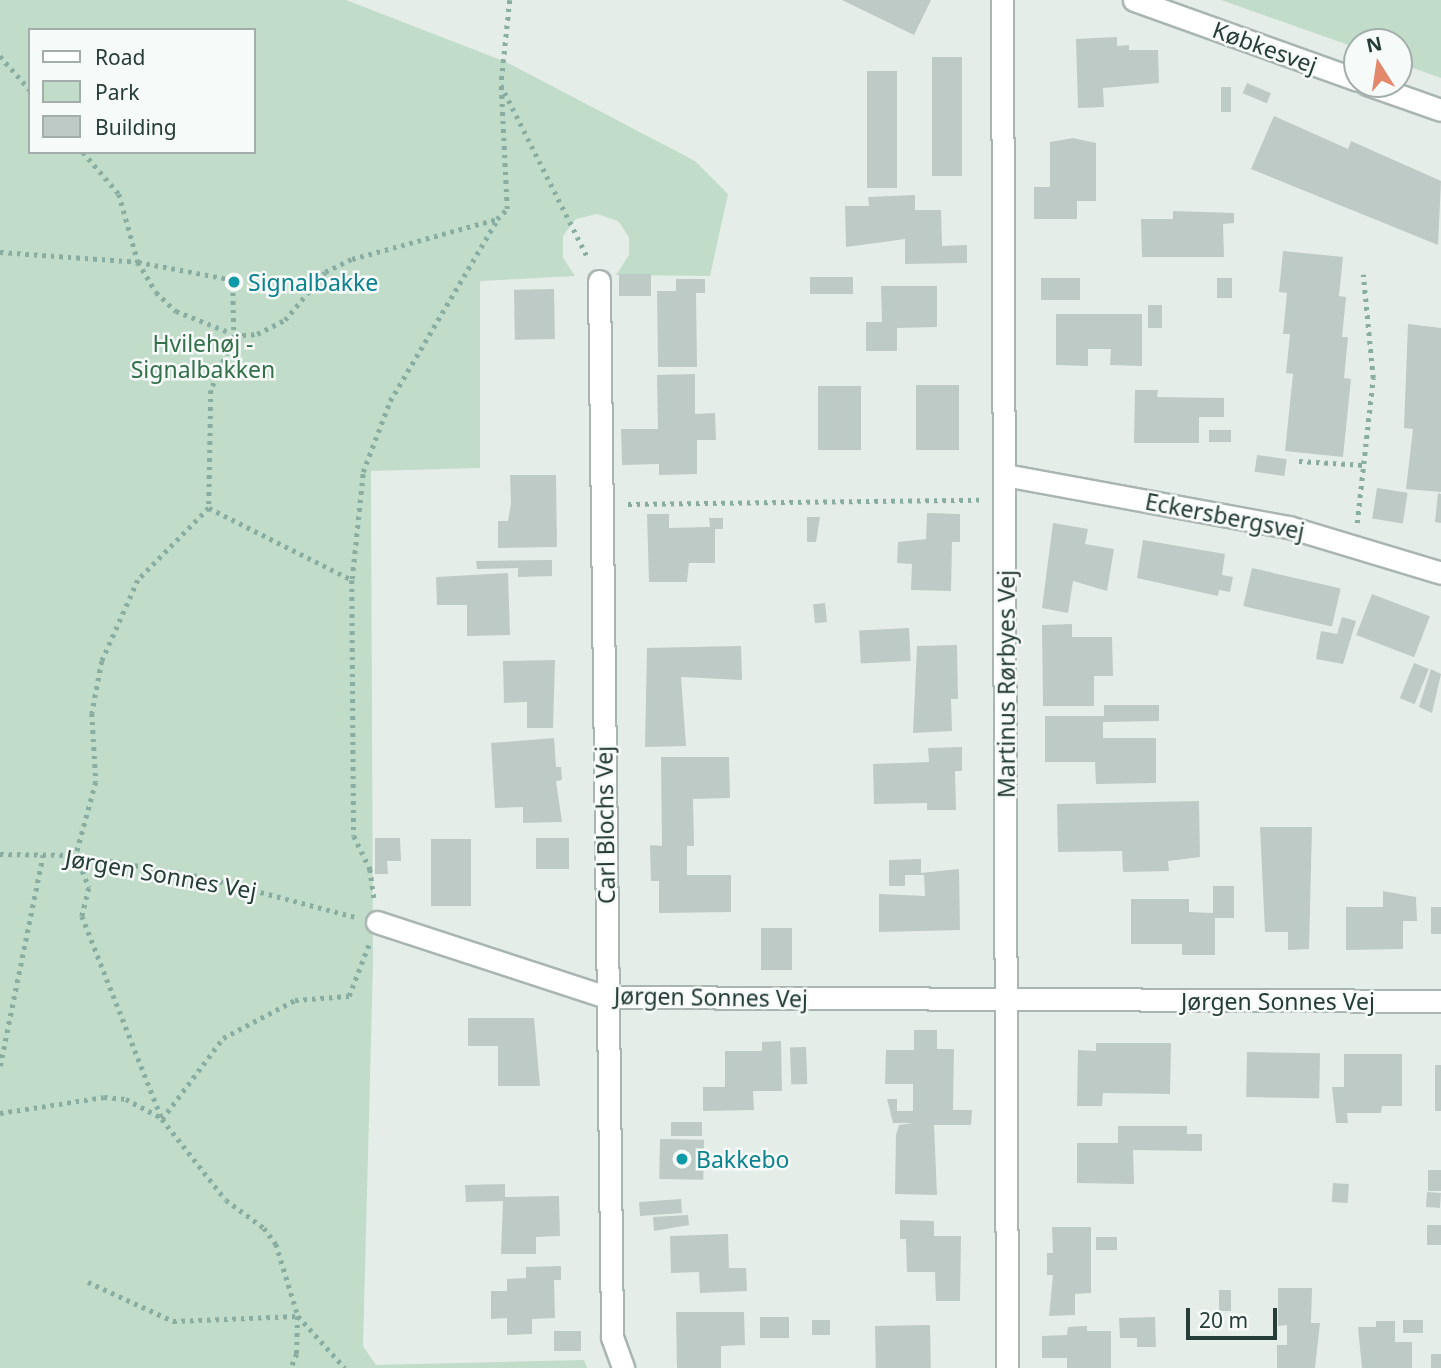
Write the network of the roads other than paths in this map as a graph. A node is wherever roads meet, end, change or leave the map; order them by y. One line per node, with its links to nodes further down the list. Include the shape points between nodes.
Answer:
1 (1002, 0): 7 (street, Martinus Rørbyes Vej)
2 (1134, 0): 3 (street, Købkesvej)
3 (1343, 75)
4 (1407, 98): 5 (street)
5 (1441, 110)
6 (599, 281): 10 (street, Carl Blochs Vej)
7 (1005, 475): 8 (street, Eckersbergsvej, via 1289,527); 11 (street, Martinus Rørbyes Vej)
8 (1441, 573)
9 (377, 922): 10 (street, Jørgen Sonnes Vej)
10 (607, 997): 11 (street, Jørgen Sonnes Vej); 13 (street, Carl Blochs Vej, via 612,1337)
11 (1006, 1001): 12 (street, Jørgen Sonnes Vej); 14 (street, Martinus Rørbyes Vej)
12 (1441, 1001)
13 (623, 1368)
14 (1007, 1368)

